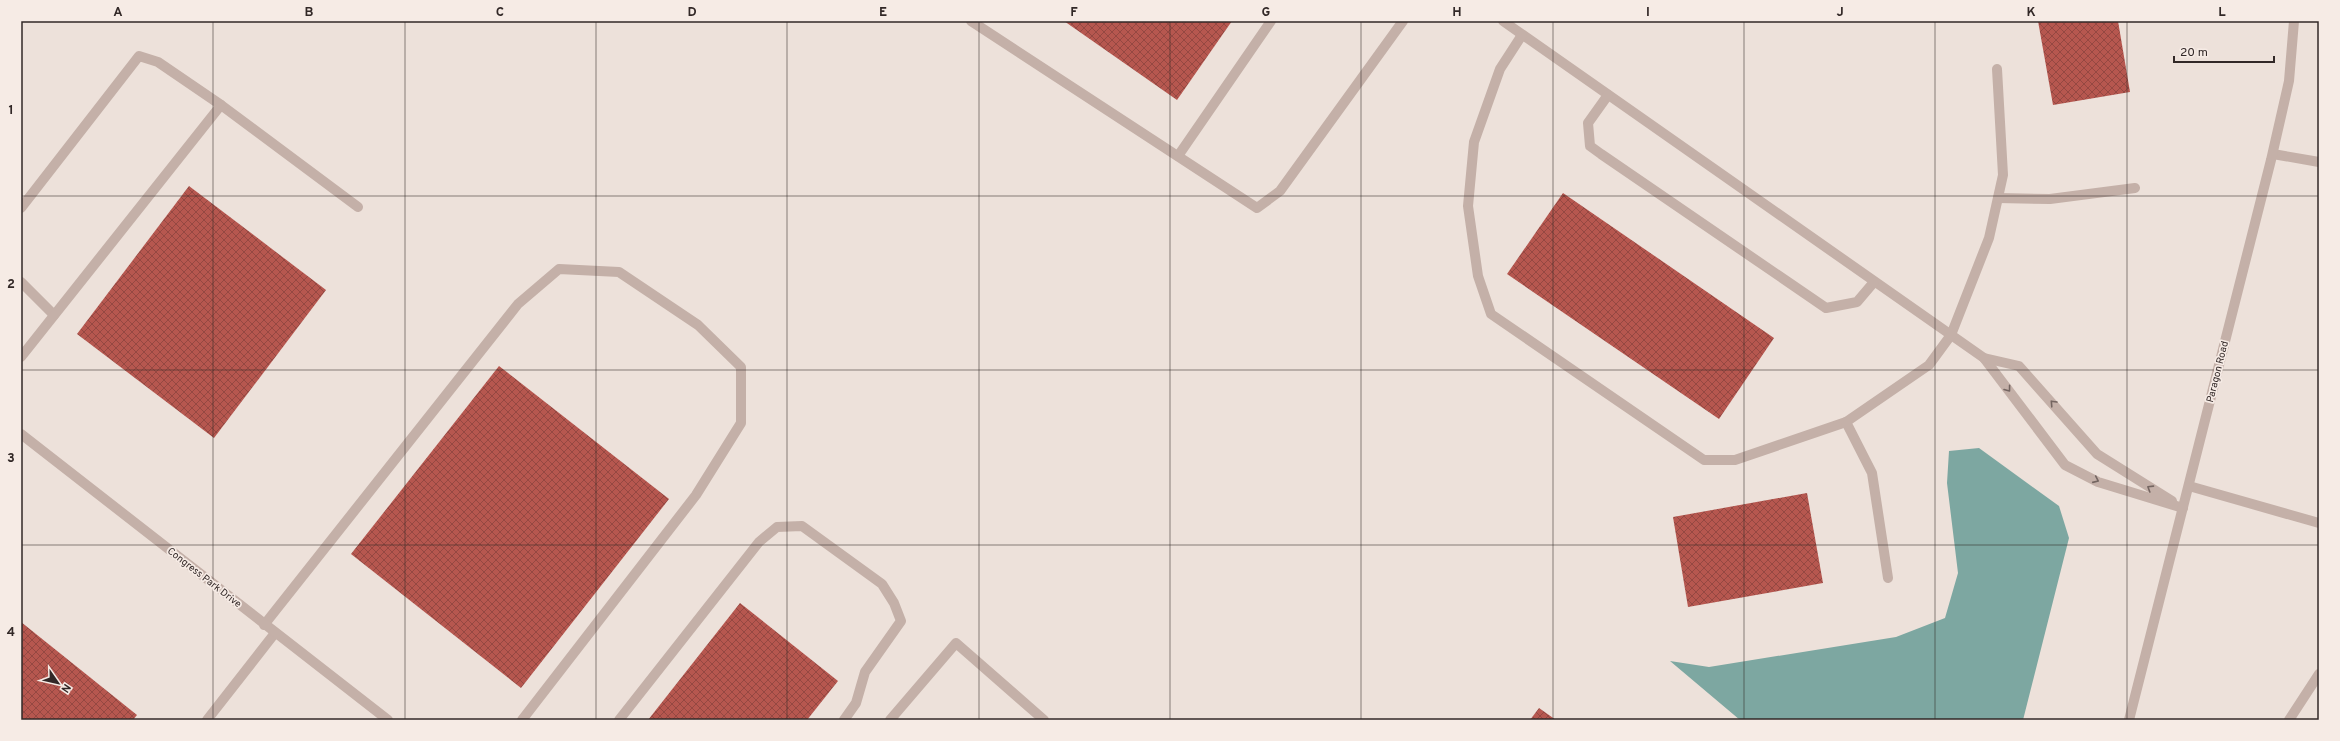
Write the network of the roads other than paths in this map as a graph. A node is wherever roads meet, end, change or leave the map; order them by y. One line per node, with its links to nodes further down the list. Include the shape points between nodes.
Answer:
1 (972, 21): 6 (street)
2 (1271, 21): 12 (street)
3 (1403, 21): 12 (street, via 1280,191 1257,208)
4 (1503, 21): 7 (street)
5 (2294, 21): 11 (street, Paragon Road, via 2289,81)
6 (987, 25): 12 (street)
7 (1522, 35): 9 (street); 24 (street, via 1500,69 1474,149 1468,206 1478,276 1492,314 1704,460 1735,460)
8 (1998, 69): 15 (street, via 2003,175)
9 (1608, 95): 19 (street); 19 (street, via 1588,123 1590,146 1601,154 1826,308 1858,302)
10 (221, 105): 16 (street); 17 (street, via 158,62 139,56); 20 (street)
11 (2273, 154): 13 (street); 26 (street, Paragon Road)
12 (1178, 156)
13 (2319, 162)
14 (2135, 188): 15 (street, via 2050,199)
15 (1998, 198): 21 (street, via 1989,238)
16 (358, 207)
17 (21, 208)
18 (21, 282): 20 (street)
19 (1874, 282): 21 (street)
20 (54, 315): 22 (street)
21 (1951, 335): 23 (street); 24 (street, via 1929,365)
22 (21, 357)
23 (1984, 358): 27 (street, one-way to 23, via 2097,454 2019,366); 27 (street, one-way to 27, via 2065,465 2098,482)
24 (1846, 422): 29 (street, via 1872,473)
25 (21, 434): 30 (street, Congress Park Drive)
26 (2189, 486): 27 (street, Paragon Road); 28 (street)
27 (2183, 508): 40 (street, Paragon Road)
28 (2319, 523)
29 (1888, 578)
30 (264, 625): 31 (street, Congress Park Drive); 35 (street, via 518,304 559,269 619,272 698,325 741,367 741,423 696,496)
31 (276, 633): 33 (street); 34 (street, Congress Park Drive)
32 (2319, 674): 41 (street)
33 (207, 720)
34 (388, 720)
35 (522, 720)
36 (619, 720): 37 (street, via 759,542 777,527 802,526 882,584 901,621 865,672 856,703)
37 (844, 720)
38 (890, 720): 39 (street, via 956,643)
39 (1044, 720)
40 (2129, 720)
41 (2289, 720)

